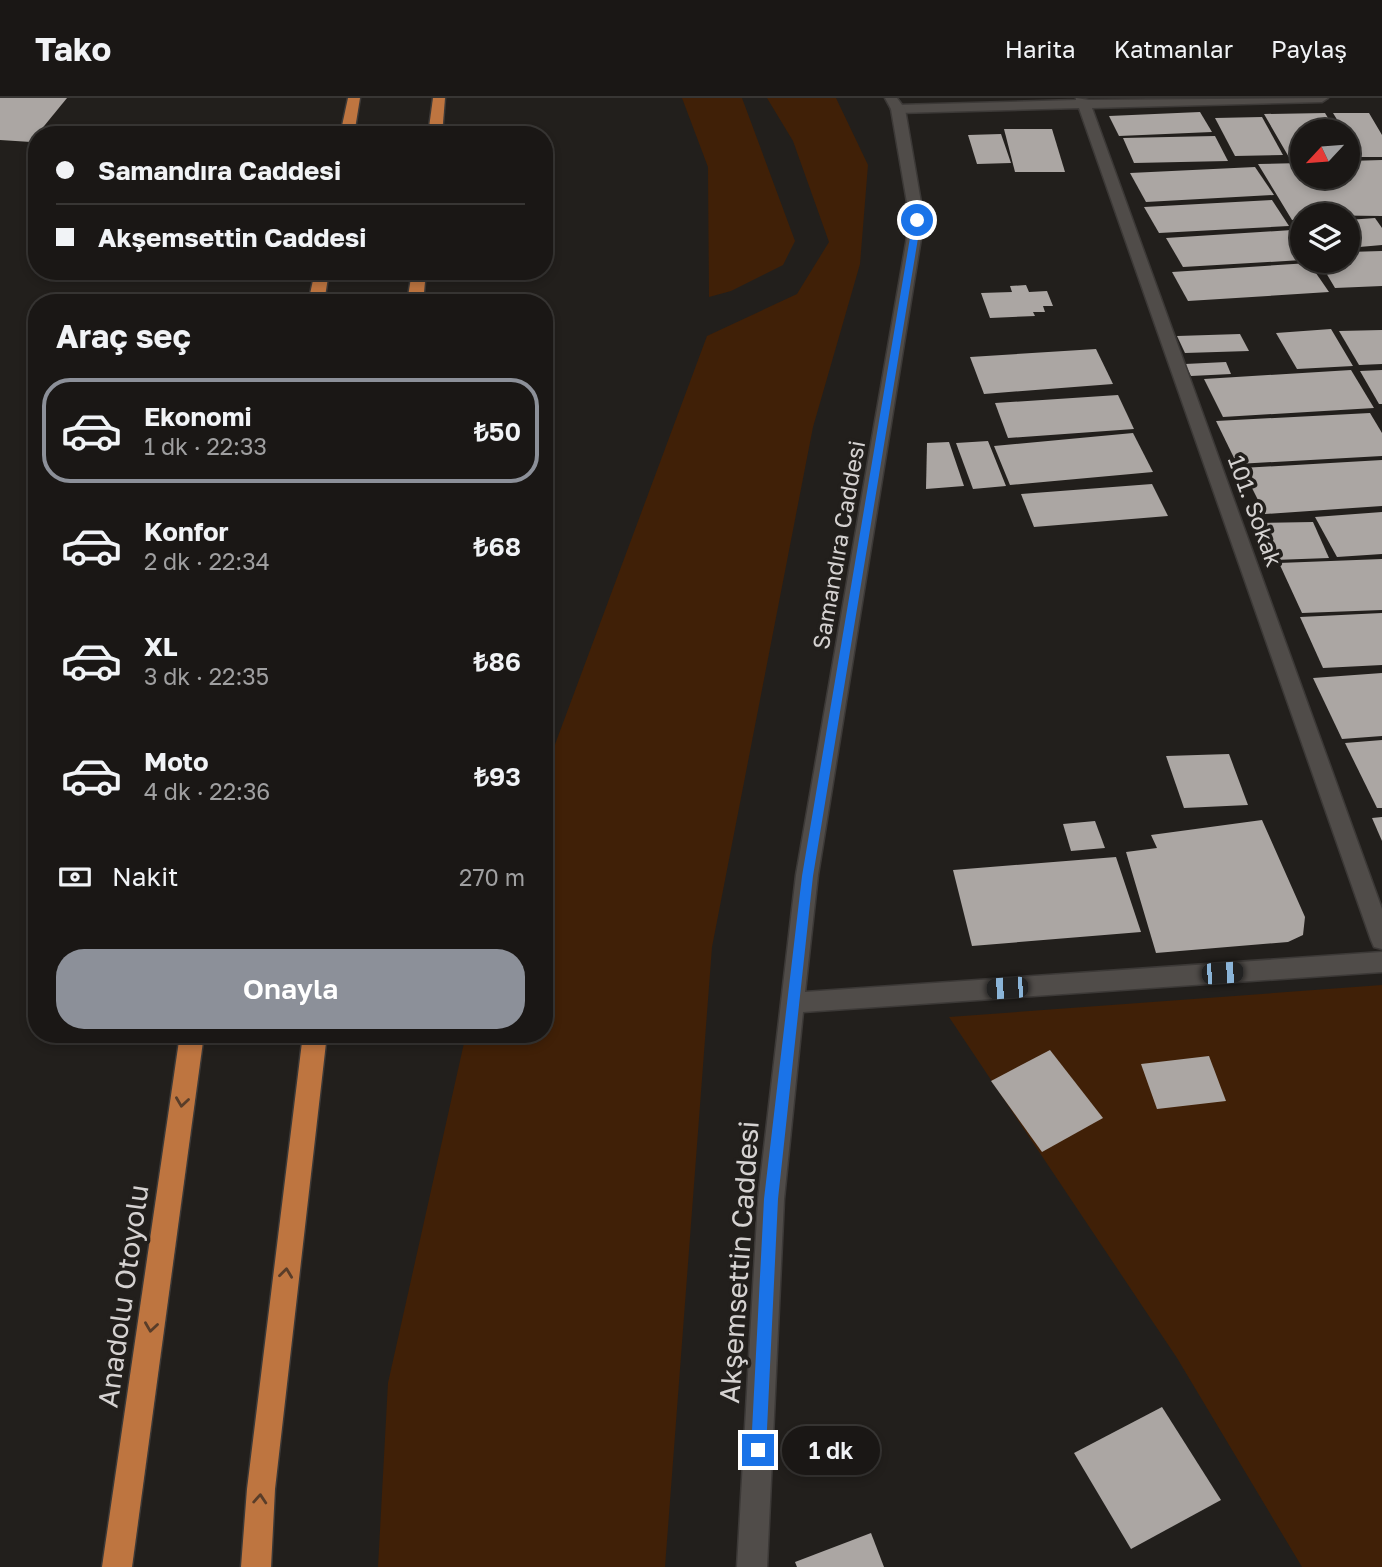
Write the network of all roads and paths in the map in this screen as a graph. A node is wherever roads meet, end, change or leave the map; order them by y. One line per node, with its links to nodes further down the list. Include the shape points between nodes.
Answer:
1 (354, 98): 6 (highway)
2 (439, 98): 7 (highway)
3 (1322, 98): 4 (main road)
4 (1083, 101): 5 (main road); 8 (main road, 101. Sokak)
5 (895, 104): 10 (main road, Samandıra Caddesi, via 917,220 807,876)
6 (349, 126)
7 (436, 126)
8 (1382, 940)
9 (1382, 962): 10 (main road)
10 (793, 1003): 15 (main road, Akşemsettin Caddesi, via 771,1199)
11 (191, 1043): 13 (highway, Anadolu Otoyolu, one-way to 13)
12 (314, 1043): 14 (highway, one-way to 12, via 261,1489)
13 (117, 1567)
14 (256, 1567)
15 (752, 1567)

